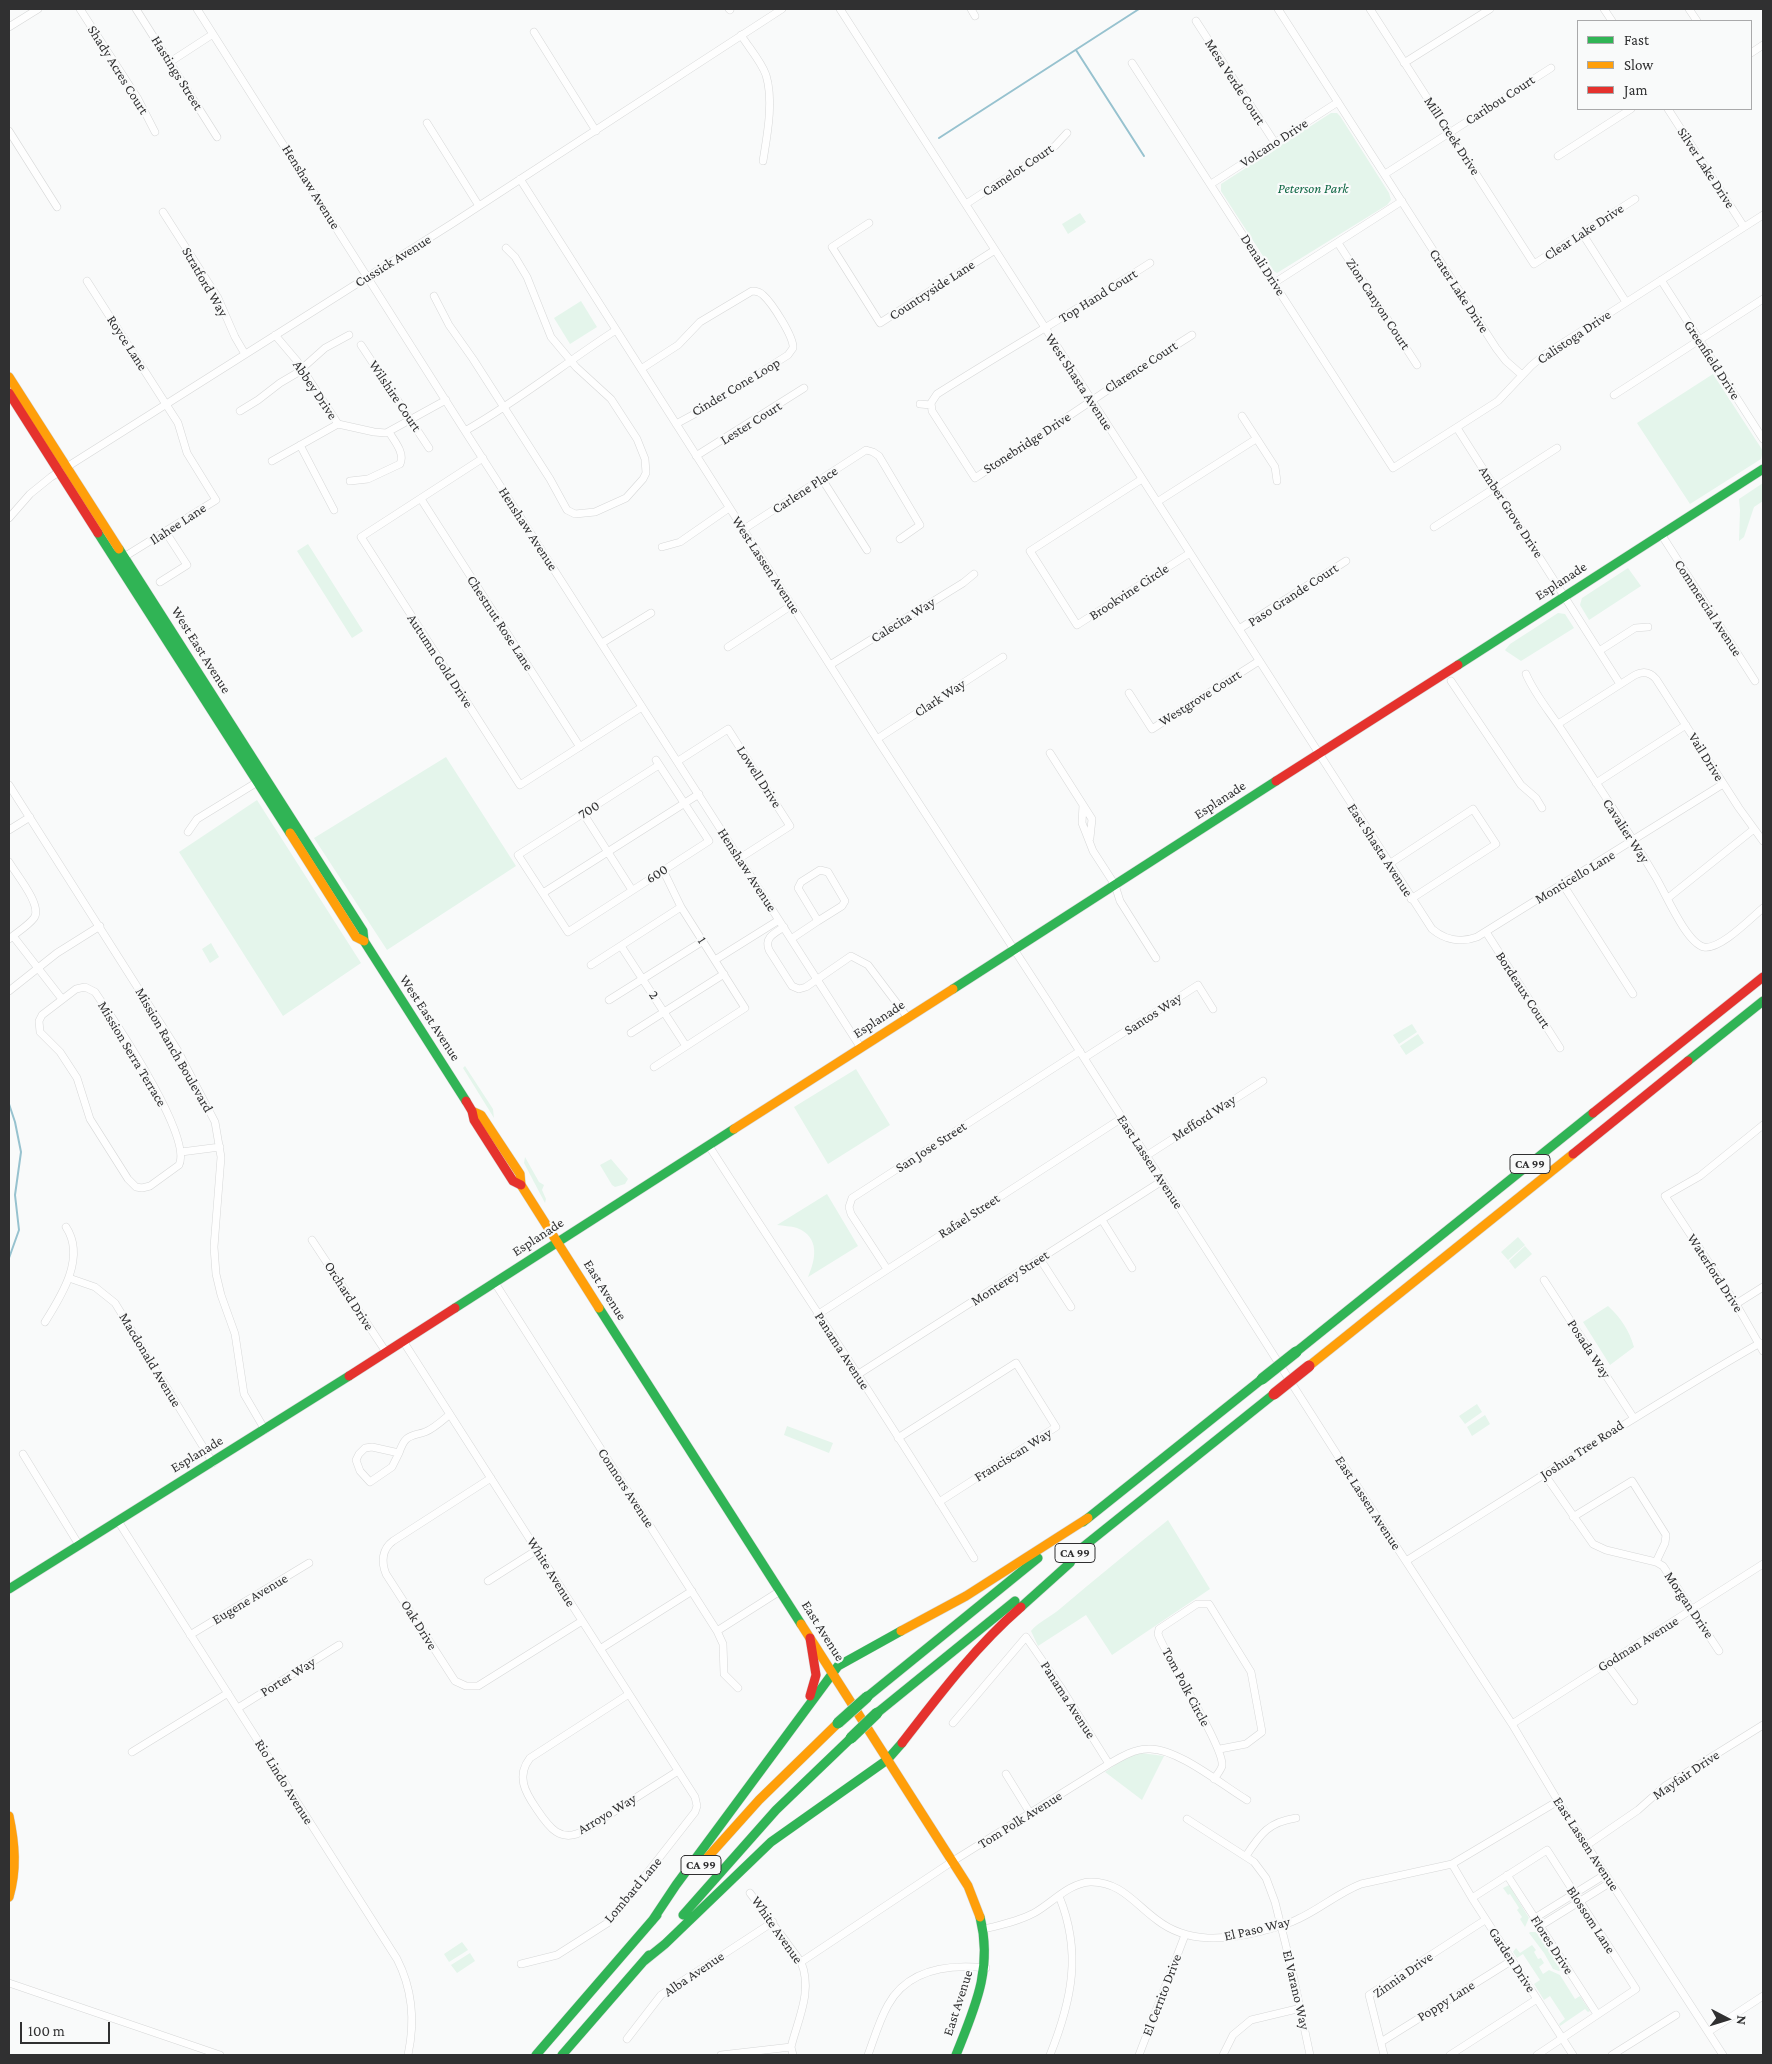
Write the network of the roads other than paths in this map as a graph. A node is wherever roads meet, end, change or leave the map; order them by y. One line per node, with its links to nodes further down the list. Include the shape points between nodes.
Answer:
1 (38, 9): 17 (street)
2 (80, 9): 33 (street, Shady Acres Court)
3 (136, 9): 23 (street, Hastings Street)
4 (197, 9): 19 (street, Henshaw Avenue)
5 (782, 9): 20 (street, Cussick Avenue)
6 (840, 9): 45 (street, West Shasta Avenue)
7 (972, 9): 13 (street)
8 (1278, 9): 27 (street)
9 (1370, 9): 25 (street, Mill Creek Drive)
10 (1490, 9): 25 (street)
11 (1604, 9): 14 (street)
12 (1689, 9): 15 (street)
13 (975, 16)
14 (1611, 20)
15 (1696, 20)
16 (1196, 21): 37 (street, Mesa Verde Court)
17 (9, 27)
18 (534, 32): 31 (street)
19 (213, 34): 23 (street); 58 (street, Henshaw Avenue)
20 (741, 35): 31 (street, Cussick Avenue); 39 (street, via 763,69 767,82 769,120)
21 (1763, 45): 22 (street)
22 (1752, 52)
23 (170, 62): 36 (street, Hastings Street)
24 (1132, 63): 42 (street, Denali Drive)
25 (1404, 63): 35 (street, Mill Creek Drive)
26 (1551, 68): 35 (street, Caribou Court)
27 (1338, 102): 37 (street, Volcano Drive); 40 (street)
28 (1629, 110): 38 (street)
29 (1669, 110): 51 (street, Silver Lake Drive)
30 (428, 123): 46 (street)
31 (596, 130): 41 (street, Cussick Avenue)
32 (9, 131): 47 (street)
33 (155, 132)
34 (1067, 133): 45 (street, Camelot Court, via 1055,146)
35 (1450, 133): 40 (street, Caribou Court); 57 (street, Mill Creek Drive)
36 (217, 137)
37 (1275, 143): 42 (street, Volcano Drive)
38 (1558, 156)
39 (763, 161)
40 (1385, 174): 44 (street, Crater Lake Drive)
41 (520, 180): 46 (street, Cussick Avenue); 66 (street, West Lassen Avenue)
42 (1211, 184): 61 (street, Denali Drive)
43 (1635, 199): 52 (street, Clear Lake Drive)
44 (1402, 201): 53 (street); 77 (street, Crater Lake Drive, via 1496,348)
45 (966, 204): 55 (street, West Shasta Avenue)
46 (479, 206): 58 (street, Cussick Avenue)
47 (57, 208)
48 (163, 212): 72 (street, Stratford Way, via 218,298)
49 (1763, 215): 51 (street, Calistoga Drive)
50 (869, 223): 55 (street, Countryside Lane, via 832,247 880,323)
51 (1744, 227): 59 (street, Calistoga Drive)
52 (1582, 233): 57 (street, Clear Lake Drive); 64 (street)
53 (1338, 243): 61 (street); 74 (street, Zion Canyon Court)
54 (506, 248): 73 (street, via 527,277 551,337)
55 (995, 250): 65 (street, West Shasta Avenue)
56 (1150, 262): 65 (street, Top Hand Court)
57 (1534, 264)
58 (368, 277): 68 (street, Cussick Avenue); 82 (street, Henshaw Avenue)
59 (1661, 280): 64 (street, Calistoga Drive); 70 (street, Greenfield Drive)
60 (87, 281): 86 (street, Royce Lane)
61 (1274, 283): 104 (street, Denali Drive)
62 (434, 296): 87 (street, via 449,325)
63 (1763, 299): 70 (street)
64 (1626, 302): 77 (street, Calistoga Drive, via 1539,359)
65 (1045, 328): 83 (street, West Shasta Avenue); 85 (street, via 937,394)
66 (616, 330): 73 (street); 76 (street, West Lassen Avenue)
67 (1192, 334): 83 (street, Clarence Court)
68 (275, 335): 72 (street, Cussick Avenue); 75 (street, Abbey Drive)
69 (349, 335): 75 (street, via 325,348)
70 (1700, 340): 81 (street); 97 (street, Greenfield Drive)
71 (361, 345): 90 (street, Wilshire Court)
72 (245, 354): 86 (street, Cussick Avenue)
73 (570, 361): 87 (street); 87 (street, via 611,398 641,446 646,473 626,498 595,512 577,515 569,512)
74 (1417, 365)
75 (302, 368): 88 (street); 91 (street, Abbey Drive)
76 (641, 369): 92 (street, West Lassen Avenue); 92 (street, Cinder Cone Loop, via 678,345 700,322 752,291 765,297 791,338 793,348)
77 (1522, 375): 93 (street, Calistoga Drive, via 1498,400)
78 (9, 376): 105 (main road, West East Avenue)
79 (804, 388): 101 (street, Lester Court)
80 (9, 393): 105 (main road, West East Avenue)
81 (1614, 395)
82 (446, 400): 90 (street); 94 (street, Henshaw Avenue)
83 (1091, 400): 85 (street, Stonebridge Drive, via 975,478 932,411); 108 (street, West Shasta Avenue)
84 (920, 404): 85 (street)
85 (932, 404)
86 (166, 405): 105 (street, Cussick Avenue); 119 (street, Ilahee Lane, via 181,427 190,459 216,500)
87 (504, 408): 94 (street)
88 (240, 411)
89 (1242, 416): 96 (street)
90 (410, 419): 95 (street); 99 (street, Wilshire Court)
91 (338, 424): 95 (street, Abbey Drive); 98 (street)
92 (676, 424): 101 (street, West Lassen Avenue)
93 (1457, 428): 104 (street, Calistoga Drive); 111 (street, Amber Grove Drive)
94 (465, 431): 102 (street, Henshaw Avenue)
95 (390, 432): 109 (street, via 401,453 400,464 368,479)
96 (1256, 439): 110 (street, via 1274,467); 113 (street)
97 (1763, 439)
98 (300, 445): 103 (street); 115 (street)
99 (430, 448)
100 (1557, 448): 111 (street)
101 (696, 456): 114 (street, West Lassen Avenue)
102 (483, 458): 112 (street, Autumn Gold Drive); 134 (street, Henshaw Avenue)
103 (272, 461)
104 (1393, 468)
105 (63, 469): 116 (street, Cussick Avenue, via 30,494); 125 (main road, West East Avenue); 154 (main road, West East Avenue)
106 (1763, 469): 120 (main road, Esplanade)
107 (822, 479): 118 (street, Carlene Place); 121 (street, Carlene Place, via 866,450 879,456 920,525); 123 (street)
108 (1142, 479): 113 (street, West Shasta Avenue); 124 (street, Brookvine Circle, via 1030,551 1054,590 1078,625)
109 (350, 481)
110 (1277, 481)
111 (1496, 488): 117 (street); 129 (street, Amber Grove Drive)
112 (421, 499): 149 (street, Chestnut Rose Lane); 149 (street, Autumn Gold Drive, via 361,537 387,578 520,785)
113 (1157, 502): 124 (street, West Shasta Avenue)
114 (729, 508): 118 (street, West Lassen Avenue); 122 (street, via 680,542)
115 (334, 510)
116 (9, 518)
117 (1434, 527)
118 (744, 529): 130 (street, West Lassen Avenue)
119 (165, 531): 125 (street, Ilahee Lane); 128 (street, via 187,565)
120 (1661, 534): 129 (main road, Esplanade); 142 (street, Commercial Avenue)
121 (900, 538)
122 (662, 547)
123 (867, 550)
124 (1190, 553): 133 (street, West Shasta Avenue)
125 (124, 557): 154 (main road, West East Avenue)
126 (1346, 561): 133 (street, Paso Grande Court)
127 (974, 574): 139 (street, Calecita Way)
128 (160, 582)
129 (1565, 596): 136 (street, Amber Grove Drive); 151 (main road, Esplanade)
130 (792, 605): 135 (street); 139 (street, West Lassen Avenue)
131 (651, 613): 134 (street)
132 (1648, 627): 136 (street, via 1635,628)
133 (1239, 630): 138 (street, West Shasta Avenue)
134 (602, 643): 145 (street, Henshaw Avenue)
135 (728, 647)
136 (1599, 651): 143 (street, Amber Grove Drive)
137 (1003, 657): 148 (street, Clark Way)
138 (1259, 661): 144 (street, Westgrove Court, via 1152,729); 151 (street, West Shasta Avenue)
139 (830, 665): 148 (street, West Lassen Avenue)
140 (1526, 674): 146 (street, Cavalier Way)
141 (1451, 681): 161 (street, via 1521,785)
142 (1755, 681)
143 (1620, 684): 146 (street); 147 (street, Vail Drive, via 1638,673 1648,673 1656,679)
144 (1129, 693)
145 (642, 707): 149 (street, Autumn Gold Drive); 152 (street, Henshaw Avenue)
146 (1558, 724): 155 (street, Cavalier Way)
147 (1686, 725): 155 (street); 156 (street, Vail Drive)
148 (877, 739): 195 (street, West Lassen Avenue)
149 (580, 747)
150 (1050, 753): 160 (street)
151 (1319, 754): 175 (street, East Shasta Avenue); 178 (main road, Esplanade)
152 (678, 761): 158 (street, Henshaw Avenue); 173 (street, Lowell Drive, via 728,729 785,818 790,826)
153 (658, 762): 159 (street, 600); 162 (street, 700)
154 (261, 780): 168 (street, via 197,819); 229 (main road, West East Avenue, via 363,931 364,940 513,1181 521,1185)
155 (1596, 782): 170 (street, Cavalier Way)
156 (1723, 784): 166 (street, Vail Drive); 170 (street, Monticello Lane)
157 (9, 785): 163 (street, Mission Ranch Boulevard)
158 (698, 794): 159 (street); 173 (street, Henshaw Avenue)
159 (684, 803): 172 (street); 176 (street, 600, via 709,841)
160 (1083, 805): 164 (street); 165 (street)
161 (1542, 808)
162 (583, 814): 172 (street); 180 (street, 700, via 518,855)
163 (30, 816): 167 (street); 187 (street, Mission Ranch Boulevard)
164 (1091, 821): 165 (street, via 1086,817); 169 (street)
165 (1082, 822): 169 (street)
166 (1754, 829): 171 (street, Vail Drive); 181 (street)
167 (9, 830)
168 (188, 832)
169 (1090, 838): 178 (street)
170 (1633, 841): 177 (street, Monticello Lane); 181 (street, Cavalier Way)
171 (1763, 841)
172 (607, 852): 179 (street); 180 (street)
173 (740, 858): 185 (street, Henshaw Avenue)
174 (9, 862): 190 (street, via 36,908 32,920)
175 (1389, 864): 182 (street, East Shasta Avenue); 182 (street, via 1473,809 1496,844)
176 (664, 870): 179 (street, 600); 183 (street, 1)
177 (1562, 883): 189 (street, Monticello Lane); 205 (street)
178 (1115, 885): 195 (main road, Esplanade); 196 (street, via 1120,901)
179 (632, 890): 180 (street, 600, via 568,932)
180 (543, 893)
181 (1668, 898): 184 (street, Cavalier Way, via 1693,940 1702,946 1716,946)
182 (1411, 899): 192 (street, East Shasta Avenue, via 1432,929)
183 (681, 907): 193 (street, 1); 194 (street)
184 (1763, 908)
185 (779, 920): 188 (street, Henshaw Avenue); 197 (street)
186 (818, 921): 186 (street, via 845,901 830,873 823,869 798,886); 191 (street)
187 (100, 926): 199 (street); 222 (street, Mission Ranch Boulevard, via 183,1059 212,1116)
188 (784, 927): 191 (street, Henshaw Avenue); 203 (street, via 769,938 769,950 794,988 804,988)
189 (1486, 932): 192 (street, Monticello Lane, via 1466,940); 215 (street, Bordeaux Court)
190 (11, 937): 199 (street)
191 (791, 939): 203 (street, Henshaw Avenue)
192 (1448, 939)
193 (703, 941): 197 (street, 1); 202 (street)
194 (621, 946): 198 (street); 202 (street, 2)
195 (1015, 949): 211 (main road, Esplanade); 216 (street, East Lassen Avenue)
196 (1156, 958)
197 (715, 960): 200 (street, 1)
198 (591, 965)
199 (38, 969): 204 (street); 206 (street)
200 (724, 974): 210 (street); 213 (street, 1, via 746,1008)
201 (1763, 977): 257 (main road, CA 99, bridge)
202 (643, 979): 207 (street); 210 (street, 2)
203 (817, 980): 211 (street, via 852,956 868,965); 214 (street, Henshaw Avenue)
204 (9, 992)
205 (1633, 994)
206 (62, 999): 223 (street, Mission Serra Terrace, via 79,987 95,992 144,1070 173,1126); 223 (street, Mission Serra Terrace, via 40,1018 40,1032 60,1052 77,1078 90,1119 130,1183 142,1188 155,1183 177,1168 181,1163)
207 (609, 1000)
208 (1763, 1001): 261 (main road, CA 99, bridge)
209 (1213, 1009): 216 (street, Santos Way, via 1198,985)
210 (665, 1012): 212 (street); 213 (street, 2)
211 (908, 1018): 214 (main road, Esplanade)
212 (631, 1033)
213 (686, 1046): 217 (street)
214 (861, 1048): 221 (main road, Esplanade)
215 (1560, 1048)
216 (1082, 1054): 219 (street, East Lassen Avenue); 232 (street, San Jose Street, via 852,1198 849,1207 852,1214)
217 (654, 1067)
218 (1263, 1080): 224 (street, Mefford Way)
219 (1122, 1118): 224 (street, East Lassen Avenue); 232 (street, Rafael Street)
220 (1763, 1124): 237 (street, Waterford Drive, via 1700,1176 1665,1196)
221 (709, 1146): 229 (main road, Esplanade); 239 (street, Panama Avenue)
222 (220, 1147): 223 (street); 248 (street, Mission Ranch Boulevard, via 214,1247 216,1274 235,1334 244,1394)
223 (181, 1152)
224 (1146, 1156): 225 (street, East Lassen Avenue)
225 (1162, 1181): 226 (street, Monterey Street); 263 (street, East Lassen Avenue)
226 (1102, 1220): 230 (street, Monterey Street); 231 (street)
227 (66, 1227): 233 (street, via 73,1246)
228 (312, 1240): 244 (street, Orchard Drive)
229 (558, 1242): 235 (main road, Esplanade); 270 (main road, East Avenue)
230 (1040, 1259): 238 (street); 245 (street, Monterey Street)
231 (1132, 1268)
232 (887, 1269): 239 (street, Rafael Street)
233 (69, 1278): 240 (street); 252 (street, Macdonald Avenue, via 95,1287 115,1303)
234 (1544, 1280): 247 (street, Posada Way)
235 (495, 1283): 241 (main road, Esplanade); 269 (street, Connors Avenue)
236 (1763, 1287): 237 (street)
237 (1736, 1304): 242 (street, Waterford Drive)
238 (1071, 1308)
239 (818, 1315): 245 (street, Panama Avenue)
240 (45, 1322)
241 (403, 1342): 244 (main road, Esplanade); 246 (street, White Avenue)
242 (1760, 1343): 243 (street, Waterford Drive); 247 (street, Joshua Tree Road)
243 (1763, 1350)
244 (386, 1352): 248 (main road, Esplanade)
245 (858, 1375): 249 (street, Panama Avenue)
246 (449, 1415): 250 (street, via 426,1431 406,1438); 254 (street, White Avenue)
247 (1633, 1417): 253 (street, Joshua Tree Road)
248 (265, 1430): 252 (main road, Esplanade)
249 (898, 1438): 255 (street, Panama Avenue); 255 (street, Franciscan Way, via 1016,1363 1056,1428)
250 (398, 1453): 250 (street, via 366,1448 356,1460 360,1471 370,1482 392,1467)
251 (23, 1454): 259 (street)
252 (213, 1463): 258 (main road, Esplanade)
253 (1545, 1475): 256 (street, Morgan Drive); 263 (street, Joshua Tree Road)
254 (491, 1478): 260 (street, White Avenue); 272 (street, Oak Drive, via 393,1541 384,1551 386,1574 458,1683 466,1686 478,1686)
255 (939, 1502): 262 (street, Panama Avenue)
256 (1573, 1517): 264 (street, Morgan Drive, via 1593,1544); 264 (street, via 1632,1481 1666,1535)
257 (1088, 1518): 280 (main road, via 973,1592 838,1666); 319 (main road, CA 99, bridge, via 838,1723 759,1800)
258 (118, 1521): 259 (main road, Esplanade); 274 (street, Rio Lindo Avenue)
259 (79, 1546): 268 (main road, Esplanade)
260 (537, 1550): 267 (street); 272 (street, White Avenue)
261 (1074, 1555): 292 (main road, via 1070,1563 980,1646); 325 (main road, CA 99, bridge, via 877,1713 776,1810)
262 (974, 1558)
263 (1406, 1561): 287 (street, East Lassen Avenue)
264 (1656, 1562): 271 (street, Morgan Drive, via 1663,1566)
265 (309, 1563): 274 (street, Eugene Avenue)
266 (1763, 1564): 271 (street, Godman Avenue)
267 (488, 1581)
268 (9, 1589)
269 (692, 1591): 273 (street, Connors Avenue); 277 (street)
270 (780, 1591): 273 (street); 275 (main road, East Avenue)
271 (1693, 1610): 278 (street, Morgan Drive); 279 (street, Godman Avenue)
272 (582, 1621): 277 (street, White Avenue)
273 (717, 1631): 281 (street, Connors Avenue, via 724,1648 724,1674)
274 (190, 1635): 282 (street, Rio Lindo Avenue)
275 (810, 1638): 280 (main road, East Avenue); 289 (main road, via 817,1671 815,1686)
276 (339, 1646): 285 (street, Porter Way)
277 (600, 1650): 283 (street, White Avenue)
278 (1719, 1651)
279 (1606, 1663): 284 (street); 287 (street, Godman Avenue)
280 (832, 1674): 289 (main road); 292 (main road, East Avenue)
281 (738, 1688)
282 (228, 1693): 285 (street, Rio Lindo Avenue); 291 (street)
283 (629, 1694): 294 (street, White Avenue); 294 (street, Arroyo Way, via 530,1758 522,1776 527,1795 550,1828 557,1833 572,1835 585,1830)
284 (1634, 1701)
285 (238, 1708): 343 (street, Rio Lindo Avenue, via 400,1964 410,1996 413,2032)
286 (953, 1723): 293 (street, Panama Avenue, via 1026,1637)
287 (1512, 1724): 298 (street, East Lassen Avenue)
288 (1763, 1726): 304 (street, Mayfair Drive, via 1665,1786 1638,1810)
289 (777, 1748): 319 (main road)
290 (1220, 1749): 290 (street, Tom Polk Circle, via 1158,1634 1159,1629 1197,1604 1209,1604 1251,1672 1259,1712 1262,1732 1246,1744); 296 (street, via 1222,1766)
291 (132, 1752)
292 (887, 1760): 306 (main road, East Avenue); 325 (main road, via 771,1842)
293 (1108, 1764): 296 (street, Tom Polk Avenue, via 1130,1753 1149,1749 1170,1752); 300 (street, Tom Polk Avenue)
294 (678, 1770): 299 (street, White Avenue)
295 (1006, 1774): 300 (street)
296 (1214, 1780): 297 (street, Tom Polk Avenue)
297 (1247, 1800)
298 (1558, 1801): 304 (street, East Lassen Avenue); 307 (street, El Paso Way)
299 (697, 1803): 328 (street, Lombard Lane, via 695,1812 609,1922 561,1953)
300 (1030, 1813): 306 (street, Tom Polk Avenue)
301 (9, 1816): 314 (main road, via 15,1858)
302 (1296, 1818): 305 (street, via 1280,1820 1272,1825)
303 (1186, 1819): 305 (street, El Varano Way)
304 (1587, 1845): 308 (street, East Lassen Avenue)
305 (1246, 1856): 321 (street, El Varano Way, via 1266,1878)
306 (953, 1862): 323 (main road, East Avenue, via 977,1906); 327 (street, Tom Polk Avenue)
307 (1452, 1864): 315 (street, Garden Drive); 321 (street, El Paso Way, via 1360,1884 1297,1920)
308 (1606, 1874): 310 (street, East Lassen Avenue); 312 (street)
309 (1507, 1875): 312 (street, Blossom Lane, via 1547,1850); 315 (street); 317 (street, Flores Drive)
310 (1611, 1882): 316 (street); 336 (street, East Lassen Avenue)
311 (750, 1893): 320 (street, White Avenue)
312 (1574, 1894): 316 (street, Blossom Lane); 317 (street)
313 (1060, 1896): 323 (street, El Paso Way, via 1035,1912); 324 (street, El Paso Way, via 1087,1882 1112,1885 1133,1898 1162,1924); 349 (street, via 1071,1932 1073,1967 1067,2007)
314 (9, 1897)
315 (1472, 1898): 318 (street, Garden Drive)
316 (1579, 1902): 322 (street); 334 (street, Blossom Lane, via 1636,1989)
317 (1535, 1918): 322 (street, Flores Drive)
318 (1486, 1920): 326 (street, Garden Drive); 339 (street, Zinnia Drive, via 1368,1995)
319 (652, 1921): 341 (main road, CA 99)
320 (773, 1922): 327 (street, White Avenue); 337 (street, Alba Avenue, via 661,1995)
321 (1280, 1926): 324 (street, El Paso Way, via 1222,1939); 333 (street, El Varano Way)
322 (1540, 1926): 334 (street, Flores Drive)
323 (984, 1929): 329 (main road, East Avenue)
324 (1185, 1935): 350 (street, El Cerrito Drive)
325 (644, 1961): 344 (main road, CA 99)
326 (1512, 1961): 332 (street, Garden Drive); 339 (street, Poppy Lane)
327 (801, 1962): 340 (street, White Avenue, via 806,1972 807,1987)
328 (521, 1964)
329 (986, 1968): 347 (street, via 942,1968 913,1980 888,2006); 348 (main road, East Avenue)
330 (9, 1983): 342 (street)
331 (1763, 1996): 336 (street)
332 (1537, 1999): 338 (street, Garden Drive); 354 (street)
333 (1301, 2008): 351 (street, via 1251,2020 1233,2035); 352 (street, El Varano Way)
334 (1597, 2014): 338 (street)
335 (1676, 2015): 357 (street)
336 (1708, 2032): 358 (street, East Lassen Avenue)
337 (627, 2039)
338 (1562, 2039): 355 (street); 356 (street, Garden Drive)
339 (1381, 2042): 353 (street, Zinnia Drive)
340 (791, 2047): 345 (street); 346 (street, White Avenue)
341 (540, 2052)
342 (220, 2055)
343 (408, 2055)
344 (563, 2055)
345 (721, 2055)
346 (793, 2055)
347 (868, 2055)
348 (956, 2055)
349 (1050, 2055)
350 (1139, 2055)
351 (1223, 2055)
352 (1310, 2055)
353 (1384, 2055)
354 (1450, 2055)
355 (1537, 2055)
356 (1573, 2055)
357 (1612, 2055)
358 (1723, 2055)

